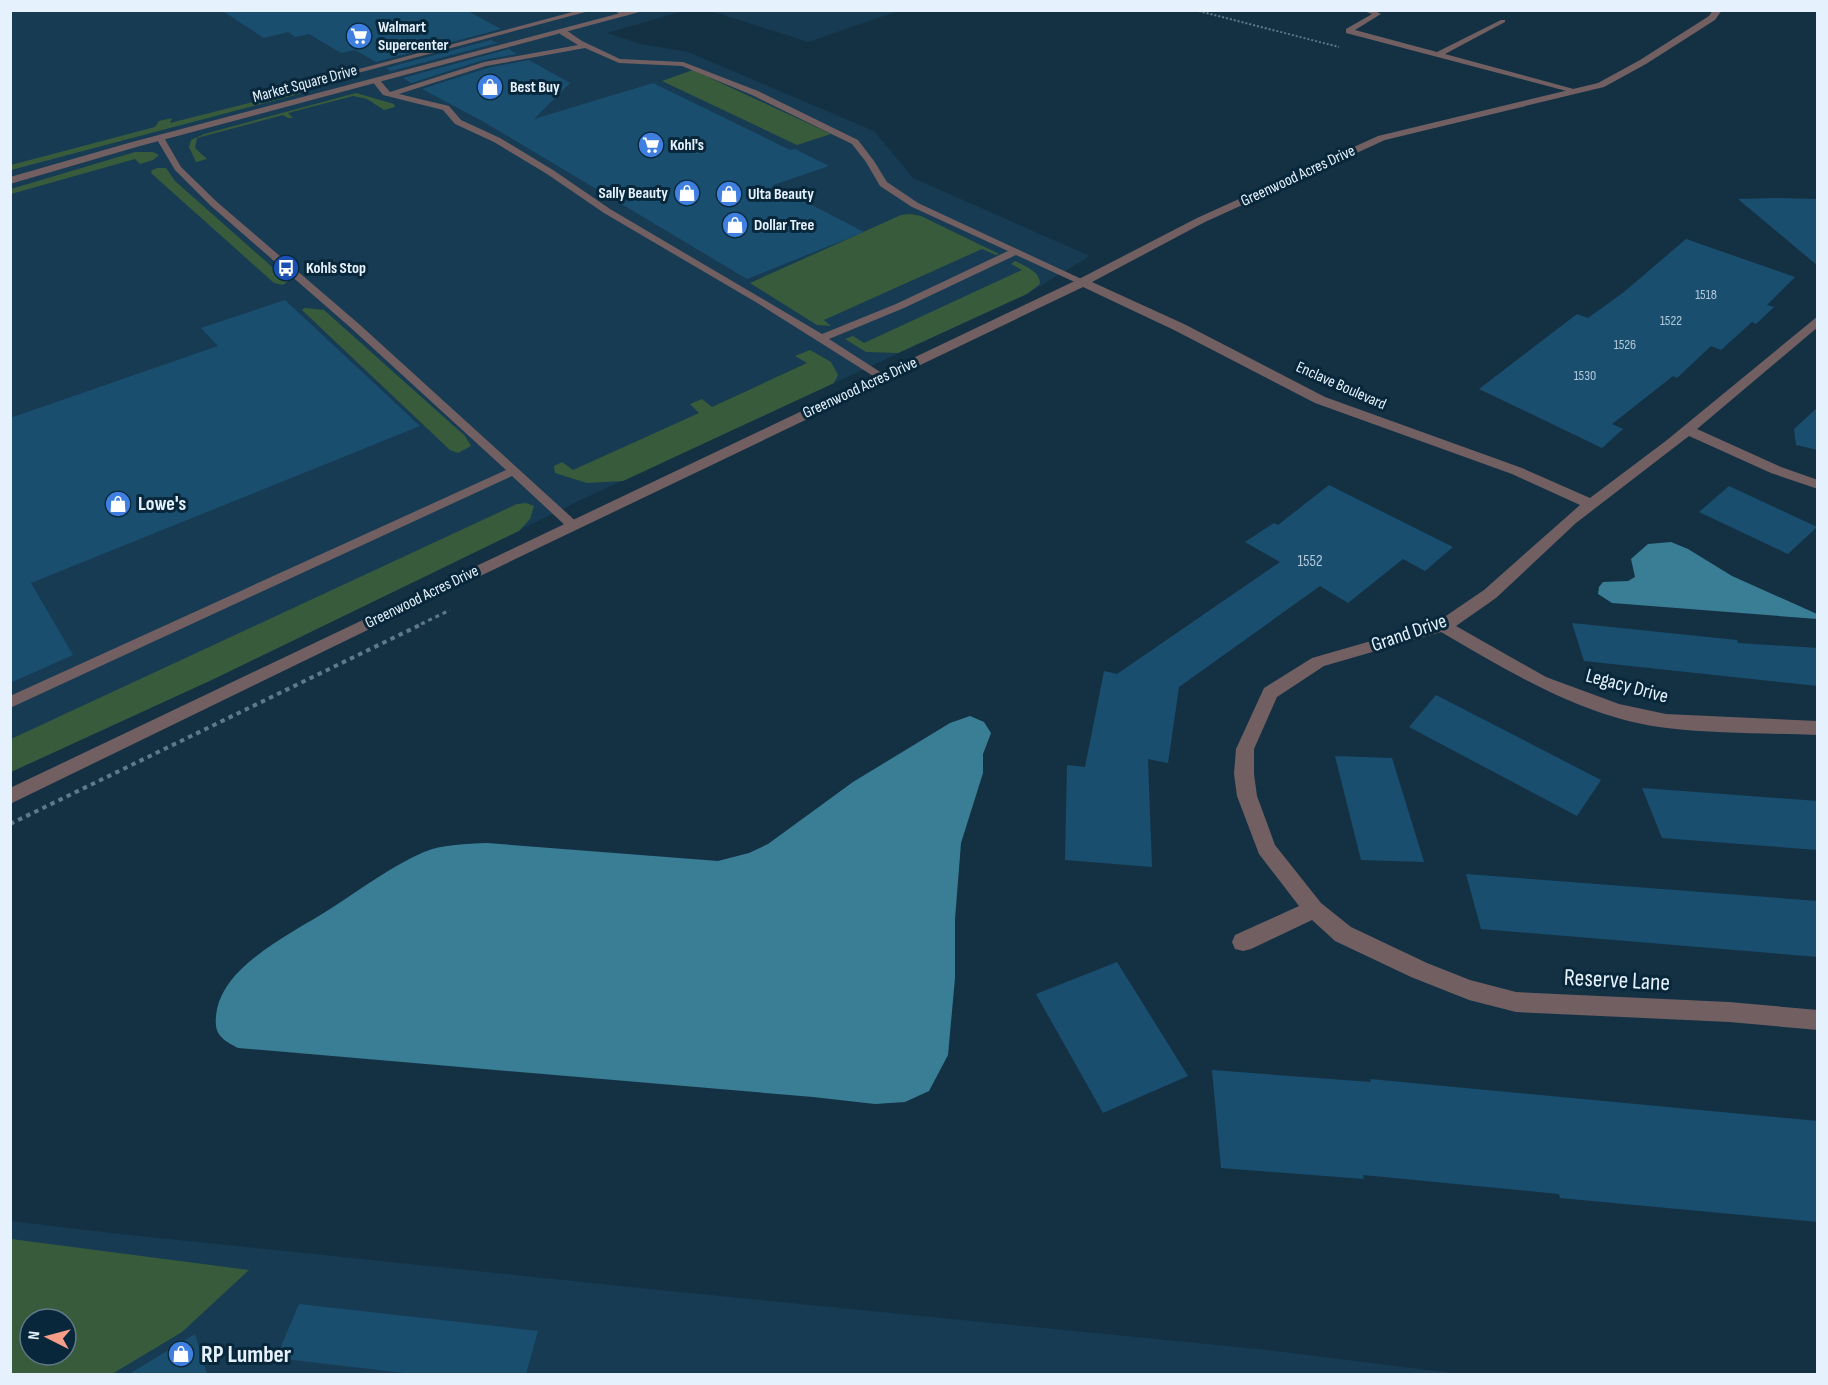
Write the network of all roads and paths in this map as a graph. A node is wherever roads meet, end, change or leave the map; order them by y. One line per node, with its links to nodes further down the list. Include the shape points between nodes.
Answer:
1 (590, 10): 13 (lane)
2 (616, 10): 7 (lane)
3 (643, 10): 7 (street, Market Square Drive)
4 (1364, 10): 6 (lane)
5 (1718, 10): 14 (street, Greenwood Acres Drive, via 1712,18 1642,62 1601,85)
6 (1381, 12): 11 (lane, via 1349,31)
7 (625, 15): 9 (street, Market Square Drive)
8 (1503, 21): 11 (lane)
9 (563, 32): 10 (lane); 12 (street, Market Square Drive)
10 (585, 46): 15 (lane, via 516,57); 18 (lane, via 619,61 683,64 755,93 855,142 883,184 915,206)
11 (1439, 54): 14 (lane)
12 (376, 81): 15 (lane, via 379,88); 16 (street, Market Square Drive)
13 (314, 82)
14 (1577, 91): 19 (street, Greenwood Acres Drive, via 1382,138 1202,220)
15 (391, 94): 21 (lane, via 446,108 458,122 497,140)
16 (160, 138): 17 (street, Market Square Drive); 24 (lane, via 178,168 214,204)
17 (10, 181)
18 (1017, 250): 19 (lane); 21 (lane, via 900,306)
19 (1083, 282): 22 (street, Greenwood Acres Drive); 26 (street, Enclave Boulevard, via 1320,400 1517,471)
20 (1818, 320): 23 (street, Grand Drive)
21 (819, 338): 22 (lane)
22 (882, 377): 27 (street, Greenwood Acres Drive)
23 (1687, 430): 25 (street); 26 (street, Grand Drive)
24 (514, 471): 27 (lane); 29 (lane)
25 (1818, 485)
26 (1592, 505): 28 (street, Grand Drive, via 1490,594)
27 (573, 525): 31 (street, Greenwood Acres Drive)
28 (1443, 626): 30 (street, Legacy Drive, via 1540,681 1617,710 1666,721); 32 (street, Grand Drive, via 1318,662 1270,693 1253,727 1245,749 1244,774 1254,819 1273,858)
29 (10, 703)
30 (1818, 728)
31 (10, 797)
32 (1314, 909): 33 (street); 34 (street, Grand Drive, via 1343,934)
33 (1243, 942)
34 (1419, 970): 35 (street, Reserve Lane, via 1469,990 1516,1002)
35 (1818, 1020)

